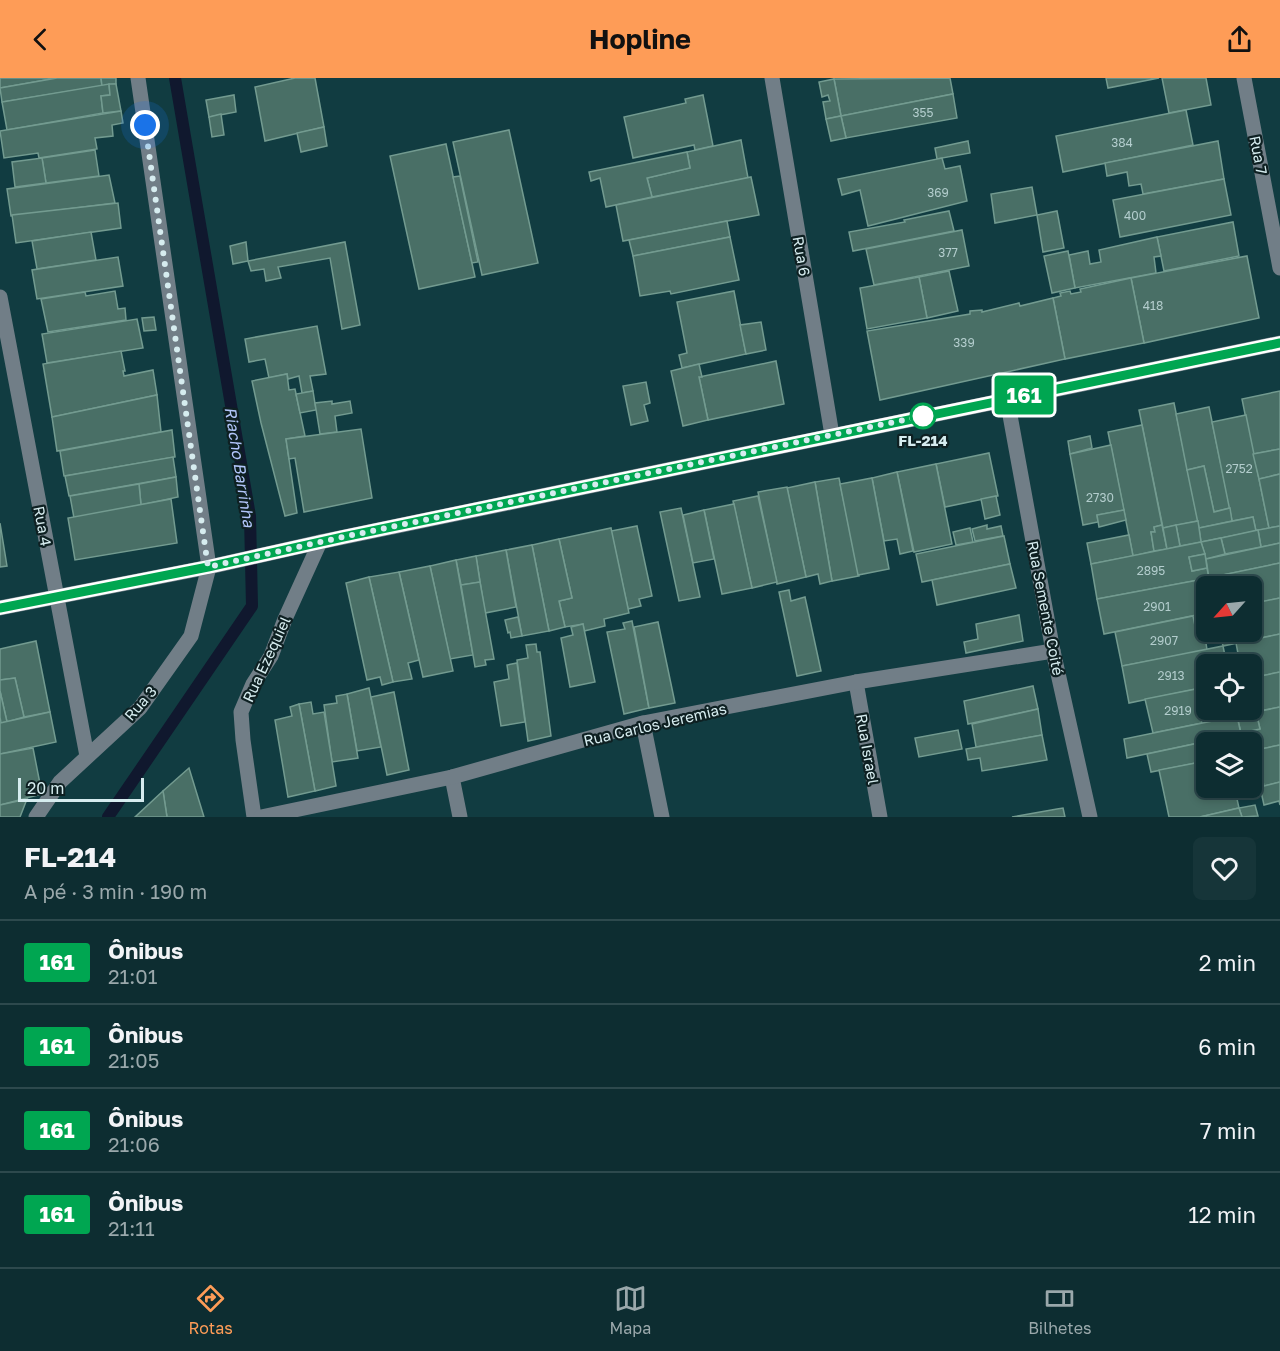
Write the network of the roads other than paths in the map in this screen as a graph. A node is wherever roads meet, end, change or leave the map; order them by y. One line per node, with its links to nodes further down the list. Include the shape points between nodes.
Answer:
1 (138, 78): 10 (street)
2 (772, 78): 8 (street, Rua 6)
3 (1244, 78): 4 (street, Rua 7)
4 (1280, 268)
5 (0, 297): 11 (street, Rua 4)
6 (1280, 343): 7 (street)
7 (1007, 399): 8 (street); 13 (street, Rua Semente Coité)
8 (832, 435): 9 (street)
9 (320, 542): 10 (street); 19 (street, Rua Ezequiel, via 271,656 241,712)
10 (215, 565): 11 (street); 16 (street, Rua 3, via 190,636 140,708)
11 (56, 598): 12 (street); 16 (street, Rua 4)
12 (0, 608)
13 (1053, 651): 14 (street, Rua Carlos Jeremias); 24 (street, Rua Semente Coité)
14 (856, 682): 15 (street, Rua Carlos Jeremias); 23 (street, Rua Israel)
15 (643, 723): 17 (street, Rua Carlos Jeremias); 22 (street)
16 (87, 756): 18 (street, Rua 3, via 60,782)
17 (452, 777): 20 (street, Rua Carlos Jeremias); 21 (street)
18 (36, 817)
19 (254, 817)
20 (261, 817)
21 (460, 817)
22 (662, 817)
23 (880, 817)
24 (1090, 817)

